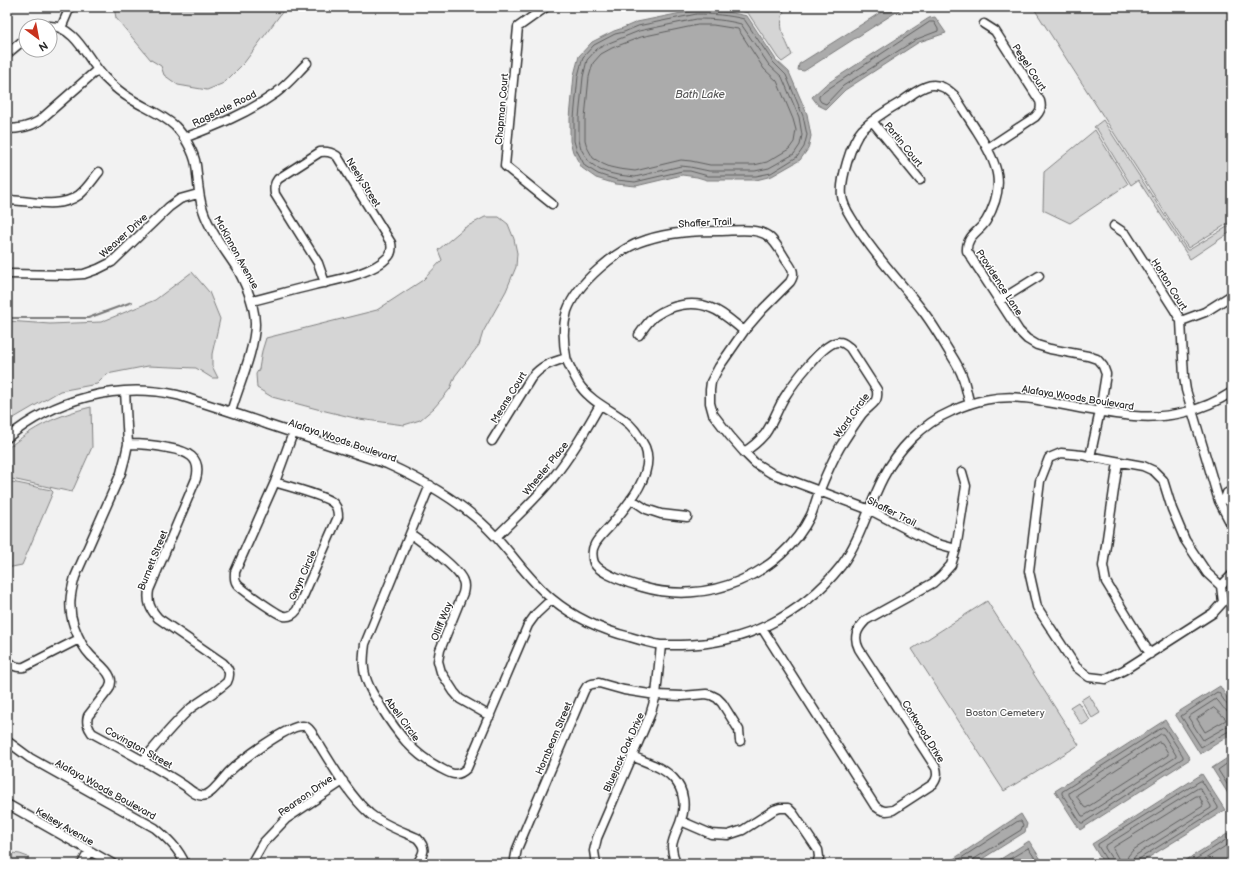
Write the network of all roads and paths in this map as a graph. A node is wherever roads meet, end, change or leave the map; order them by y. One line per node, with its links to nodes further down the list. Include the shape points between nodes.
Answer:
1 (70, 7): 5 (street)
2 (546, 7): 18 (street, Chapman Court, via 518,27 505,166)
3 (984, 24): 13 (street, Pegel Court, via 995,31 1042,106 1035,118)
4 (58, 27): 5 (street, McKinnon Avenue)
5 (61, 28): 9 (street, McKinnon Avenue, via 76,39)
6 (18, 45): 7 (street)
7 (7, 54)
8 (307, 63): 12 (street, Ragsdale Road, via 286,84 259,103 236,116)
9 (97, 70): 11 (street, via 32,125); 12 (street, McKinnon Avenue, via 125,95 175,126)
10 (872, 120): 13 (street, Providence Lane, via 922,88 938,85 954,95); 15 (street, Partin Court); 32 (street, Providence Lane, via 860,132 847,164 842,184 842,197 846,209 875,253 932,325 955,362)
11 (7, 129)
12 (184, 138): 16 (street, McKinnon Avenue, via 196,164)
13 (988, 148): 25 (street, Providence Lane, via 997,169 997,196 983,225 969,238 967,251)
14 (99, 172): 17 (street, via 79,195 69,200 59,203)
15 (920, 180)
16 (198, 194): 20 (street, Weaver Drive, via 180,199 169,207 112,262 98,269 69,276); 24 (street, McKinnon Avenue, via 211,228 246,285)
17 (7, 200)
18 (552, 204)
19 (1114, 226): 26 (street, Horton Court, via 1126,234)
20 (7, 274)
21 (1039, 276): 25 (street)
22 (325, 283): 22 (street, Neely Street, via 368,270 387,258 392,248 337,156 326,151 320,152 278,179 274,189 318,263); 24 (street, Neely Street)
23 (1232, 294): 26 (street, via 1205,312)
24 (252, 301): 36 (street, McKinnon Avenue, via 255,325 250,354)
25 (999, 301): 34 (street, Providence Lane, via 1019,331 1037,345 1088,356 1103,366 1106,374)
26 (1181, 321): 35 (street, Horton Court, via 1184,377)
27 (744, 331): 28 (street, via 711,308 700,304 686,304 669,308 655,316); 29 (street, Shaffer Trail, via 794,276 793,270 775,243 768,236 749,230 674,234 644,240 603,265 591,276 568,310 563,330); 41 (street, Shaffer Trail, via 711,382 710,403 713,414)
28 (639, 335)
29 (566, 358): 33 (street, Shaffer Trail, via 581,388); 39 (street, Means Court, via 538,370)
30 (125, 391): 36 (street, Alafaya Woods Boulevard, via 178,396); 38 (street, Alafaya Woods Boulevard, via 90,396 59,406 18,428); 40 (street, Covington Street)
31 (1232, 392): 35 (street, Alafaya Woods Boulevard)
32 (970, 404): 34 (street, Alafaya Woods Boulevard, via 988,399 1021,397); 51 (street, Alafaya Woods Boulevard, via 938,418 913,437 899,452 883,478)
33 (600, 405): 49 (street, Shaffer Trail, via 626,421 639,436 646,450 646,474); 55 (street, Wheeler Place, via 577,445 552,480)
34 (1100, 411): 35 (street, Alafaya Woods Boulevard, via 1135,417); 42 (street, Providence Lane)
35 (1192, 411): 50 (street, Horton Court)
36 (230, 412): 37 (street, Alafaya Woods Boulevard)
37 (293, 433): 45 (street, Gwyn Circle); 46 (street, Alafaya Woods Boulevard, via 387,464)
38 (7, 438)
39 (492, 441)
40 (128, 444): 61 (street, Covington Street, via 121,473 75,577 71,592 71,616); 70 (street, Burnett Street, via 151,444 182,450 189,454 197,465 196,479 149,590 149,606 158,618 223,663 229,672 227,682 178,720)
41 (744, 452): 47 (street, Shaffer Trail, via 771,473); 47 (street, Ward Circle, via 766,433 784,398 806,367 829,344 843,342 850,348 877,390 877,395 875,402 864,412 839,449)
42 (1090, 456): 43 (street); 63 (street, via 1061,453 1049,458 1045,466 1040,481 1029,571 1037,607 1076,667 1089,677 1106,679)
43 (1118, 462): 58 (street, via 1154,470 1163,480 1185,540 1207,573); 63 (street, via 1103,566 1106,582)
44 (962, 472): 56 (street, Corkwood Drive, via 966,486)
45 (275, 482): 45 (street, Gwyn Circle, via 234,579 239,587 279,614 289,616 297,610 338,517 338,511 328,499)
46 (430, 485): 54 (street, Abell Circle); 55 (street, Alafaya Woods Boulevard, via 456,502)
47 (819, 491): 49 (street, Shaffer Trail, via 811,514 800,533 772,562 729,586 682,594 655,591 625,582 594,563 594,545); 51 (street, Shaffer Trail)
48 (1232, 491): 50 (street, via 1227,493)
49 (631, 499): 52 (street, via 646,509 661,514)
50 (1225, 499): 53 (street, Horton Court)
51 (870, 510): 56 (street, Shaffer Trail, via 931,542); 60 (street, Alafaya Woods Boulevard, via 854,546 831,577 788,615)
52 (687, 517)
53 (1232, 526)
54 (411, 534): 66 (street, Olliff Way, via 439,556 463,581 463,593 438,661 441,672 460,699); 66 (street, Abell Circle, via 365,644 364,673 369,687 412,749 428,762 450,773 457,774 467,768)
55 (496, 537): 59 (street, Alafaya Woods Boulevard)
56 (956, 549): 60 (street, Corkwood Drive, via 951,565 942,576 866,620 856,635 859,649 938,774 933,784 893,810 886,812 875,806)
57 (1232, 575): 58 (street)
58 (1221, 586): 63 (street, via 1222,602 1213,613)
59 (552, 599): 62 (street, Alafaya Woods Boulevard, via 590,624 612,633); 66 (street, Abell Circle, via 528,625)
60 (762, 628): 62 (street, Alafaya Woods Boulevard, via 718,642)
61 (79, 639): 64 (street, via 24,667 12,666); 70 (street, Covington Street, via 90,656 110,677 111,684 88,716 87,726 92,733)
62 (661, 645): 65 (street, Bluejack Oak Drive)
63 (1150, 654)
64 (7, 659)
65 (656, 695): 67 (street, via 706,694 717,698 739,730); 69 (street, Bluejack Oak Drive); 80 (street, Hornbeam Street, via 599,683 587,686 517,849)
66 (490, 716)
67 (740, 740)
68 (7, 741): 77 (street, Alafaya Woods Boulevard, via 30,758 154,828 177,850)
69 (632, 756): 73 (street, via 663,770 672,777 684,802); 81 (street, Bluejack Oak Drive, via 597,838 594,851)
70 (143, 761): 71 (street, Covington Street, via 198,795 205,796 242,760 287,730 304,726 309,728)
71 (343, 781): 78 (street, Pearson Drive, via 286,818 263,843); 79 (street, Covington Street, via 353,796 371,814 421,842 424,853)
72 (7, 804): 74 (street, Kelsey Avenue)
73 (681, 821): 82 (street, via 672,846); 83 (street, via 711,834 728,835 743,830 774,810 788,808 818,850)
74 (90, 851): 75 (street); 76 (street, Kelsey Avenue)
75 (82, 864)
76 (113, 864)
77 (186, 864)
78 (251, 864)
79 (417, 864)
80 (516, 864)
81 (596, 864)
82 (676, 864)
83 (817, 864)

